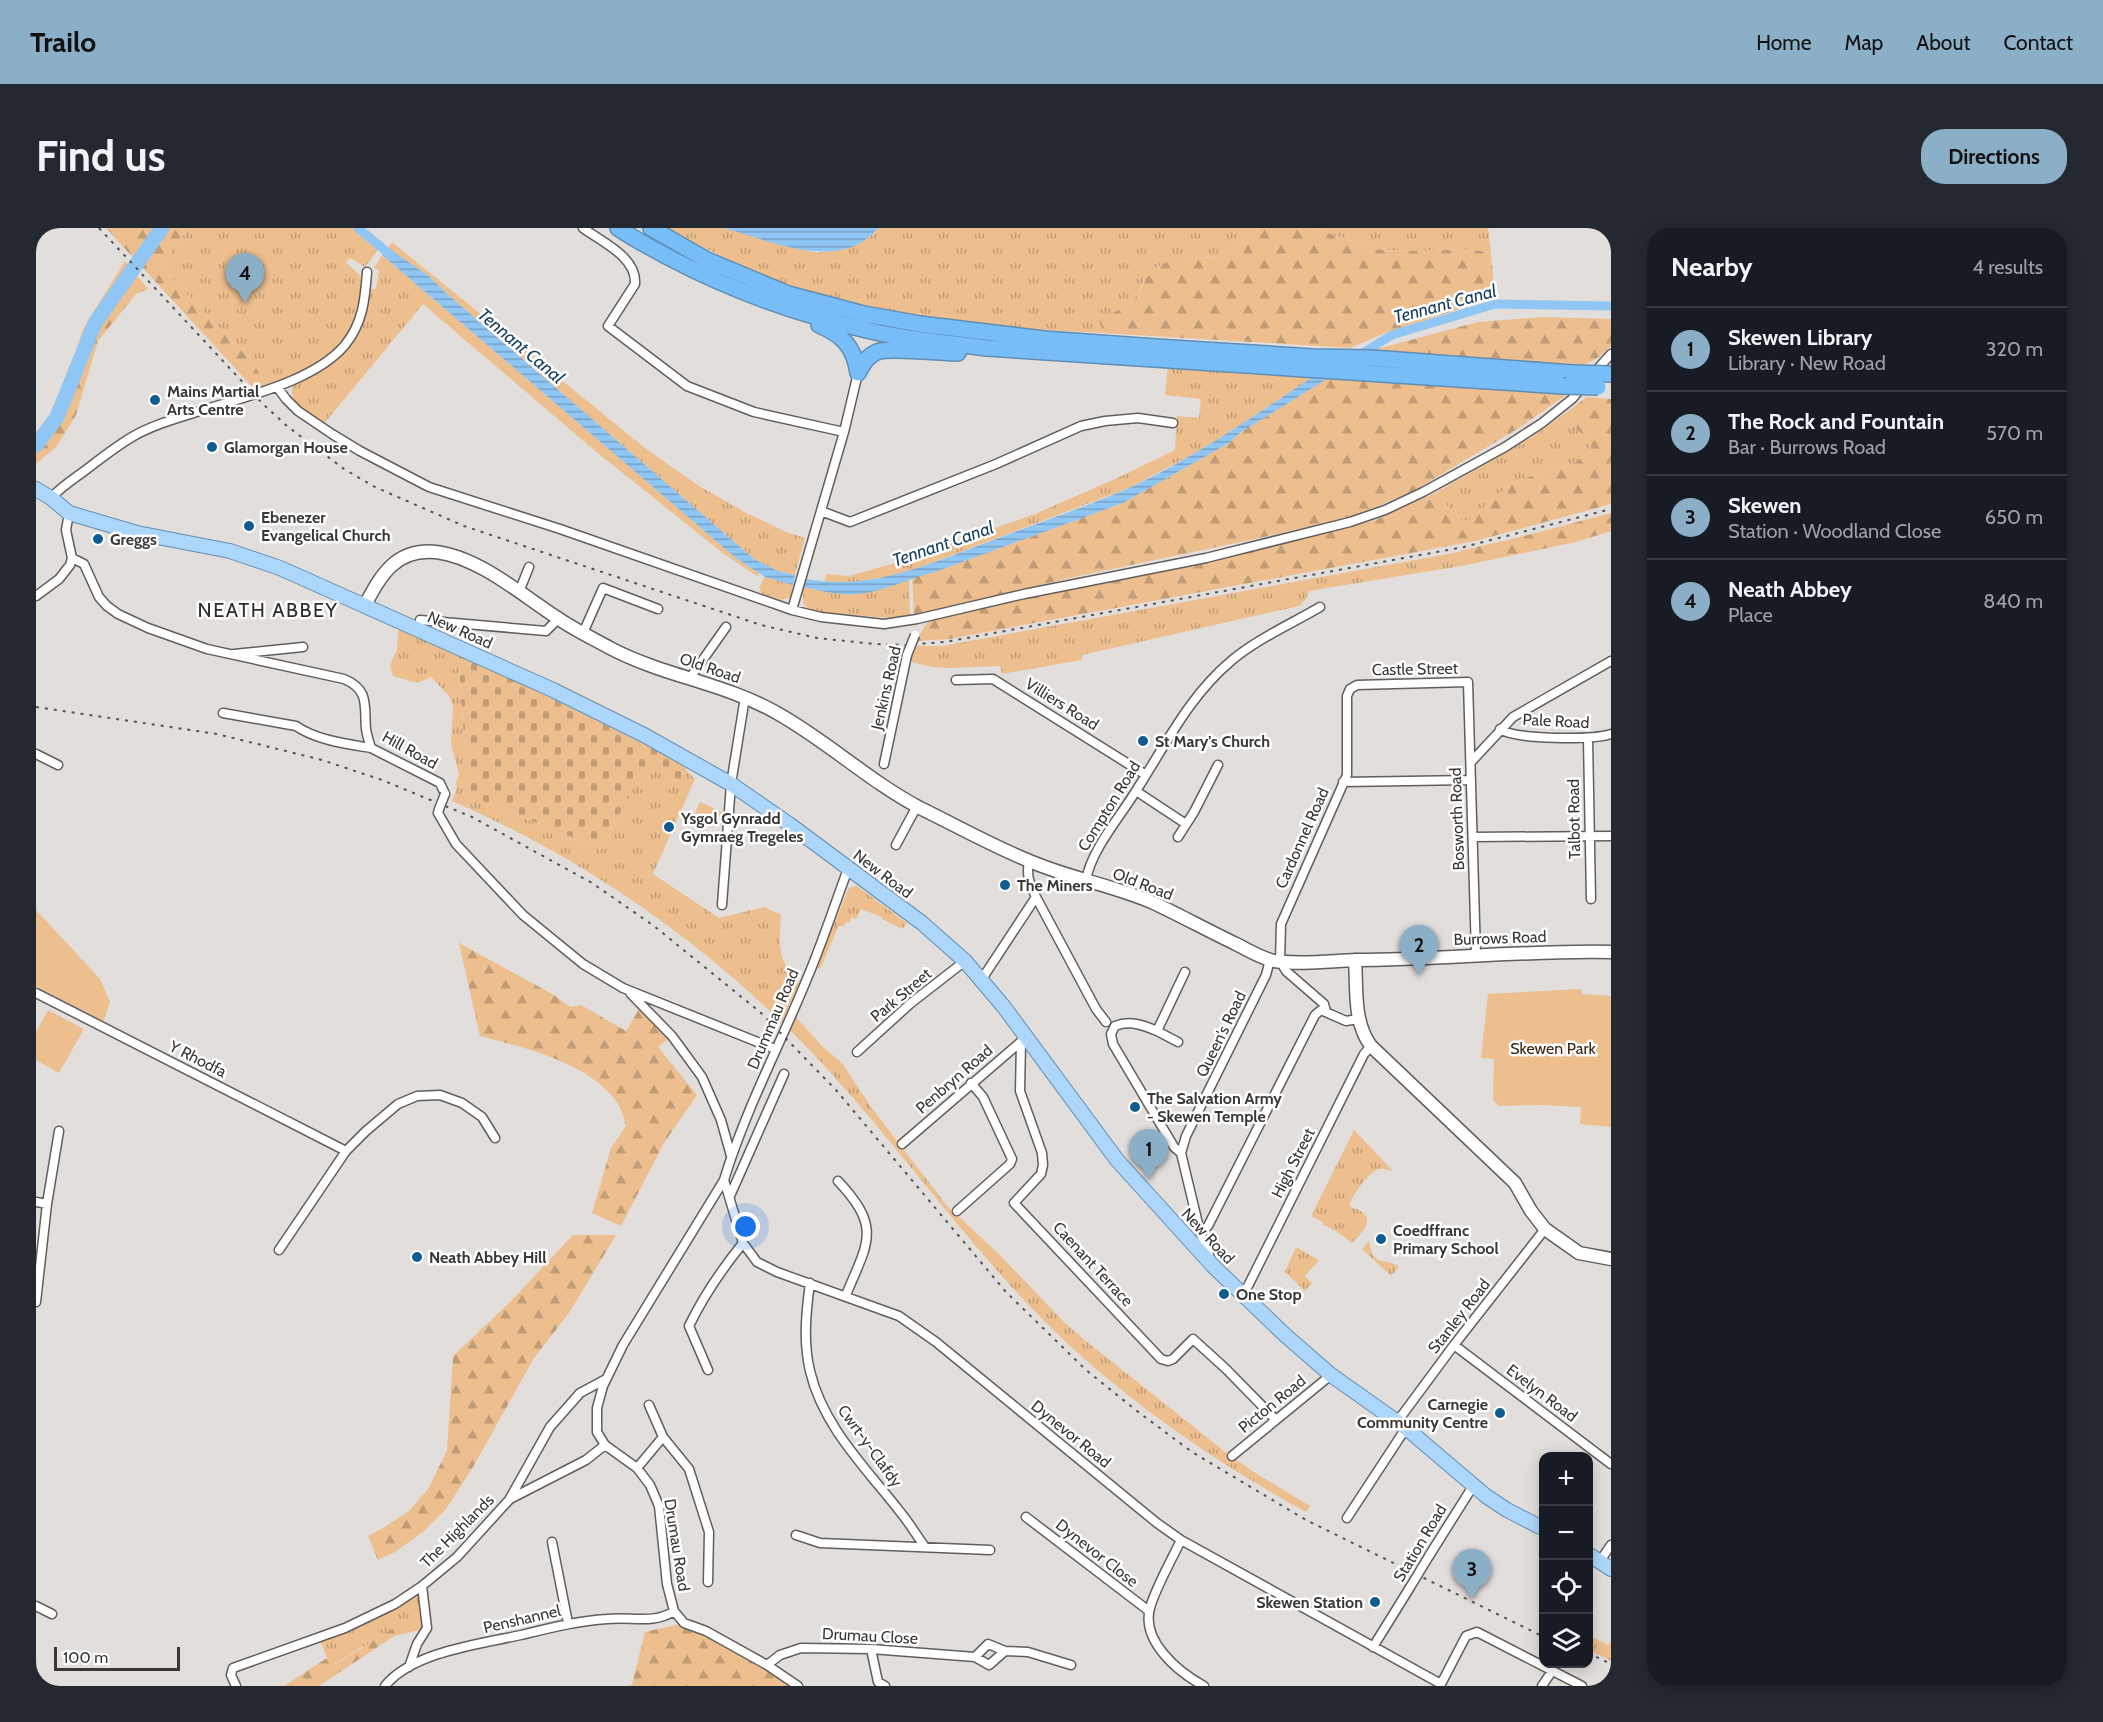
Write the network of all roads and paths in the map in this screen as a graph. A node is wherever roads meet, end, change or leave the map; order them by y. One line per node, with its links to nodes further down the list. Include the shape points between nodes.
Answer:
1 (583, 228): 14 (street, via 628,260 636,276 635,284 608,326 687,386 754,411)
2 (618, 228): 5 (highway, via 695,271)
3 (651, 228): 8 (highway, via 707,260 788,294 864,314 1044,339)
4 (367, 272): 11 (street, via 362,316 345,345 321,365)
5 (795, 311): 6 (highway, via 874,332); 9 (highway, via 836,332 845,341)
6 (987, 348): 8 (highway); 9 (highway, via 966,353 883,350 869,356)
7 (1611, 354): 29 (street, via 1572,399 1542,423 1505,447 1385,510 1322,530 1206,558)
8 (1309, 364): 10 (highway, bridge, via 1372,358); 12 (highway, bridge, via 1359,374)
9 (858, 373): 14 (street)
10 (1611, 374)
11 (277, 387): 16 (street, via 131,437); 26 (street, via 298,411 332,434 429,486)
12 (1604, 388)
13 (1173, 423): 17 (street, via 1138,418 1081,426 850,522)
14 (844, 432): 17 (street)
15 (36, 489): 16 (main road, New Road)
16 (51, 498): 18 (main road, New Road)
17 (821, 511): 26 (street)
18 (69, 513): 19 (street, via 66,530); 23 (main road, New Road, via 137,533 248,556)
19 (72, 558): 22 (street, via 65,573); 33 (street, Hill Road, via 84,564 99,597 118,614)
20 (529, 567): 21 (street)
21 (519, 591): 23 (main road, Old Road, via 468,562 424,552 392,563); 27 (main road, Old Road)
22 (36, 596)
23 (365, 605): 52 (main road, New Road, via 553,690)
24 (1320, 607): 49 (street, Compton Road, via 1245,651 1221,670 1180,718)
25 (658, 609): 31 (street, via 603,588)
26 (792, 610): 29 (street, via 884,624)
27 (558, 619): 28 (street, via 546,631); 31 (main road, Old Road)
28 (420, 620)
29 (917, 620): 46 (street, Jenkins Road, bridge)
30 (726, 627): 35 (street)
31 (583, 633): 35 (main road, Old Road, via 615,651)
32 (303, 647): 33 (street)
33 (228, 654): 43 (street, Hill Road, via 353,683 365,703)
34 (1611, 661): 40 (street, via 1513,717)
35 (690, 678): 38 (main road, Old Road)
36 (956, 680): 49 (street, Villiers Road, via 993,679)
37 (1468, 682): 45 (street, Bosworth Road); 51 (street, Castle Street, via 1357,685 1350,689 1348,767)
38 (745, 697): 52 (street); 54 (main road, Old Road, via 806,730)
39 (223, 713): 43 (street, via 296,726 327,739)
40 (1500, 729): 42 (street, Pale Road, via 1523,735); 45 (street)
41 (1611, 734): 42 (street, Pale Road)
42 (1588, 739): 56 (street, Talbot Road)
43 (371, 748): 74 (street, Hill Road, bridge, via 440,783 445,794 438,813 456,843 523,915 583,964)
44 (36, 754): 47 (street)
45 (1471, 762): 50 (street, Bosworth Road)
46 (884, 764)
47 (57, 765)
48 (1218, 765): 55 (street)
49 (1146, 775): 53 (street, Compton Road)
50 (1471, 780): 51 (street, Cardonnel Road); 59 (street, Bosworth Road)
51 (1343, 782): 71 (street, Cardonnel Road, via 1281,924)
52 (731, 784): 62 (main road, New Road); 66 (street)
53 (1136, 791): 55 (street); 63 (street, Compton Road, via 1090,865)
54 (917, 806): 60 (street); 61 (main road, Old Road)
55 (1186, 824): 58 (street)
56 (1590, 836): 57 (street); 59 (street); 65 (street, Talbot Road)
57 (1611, 836)
58 (1178, 837)
59 (1473, 837): 68 (street, Bosworth Road)
60 (896, 845)
61 (1029, 862): 63 (main road, Old Road); 64 (street, via 1026,873)
62 (848, 869): 70 (main road, New Road, via 922,923); 83 (street, Drummau Road, via 807,980)
63 (1086, 881): 71 (main road, Old Road, via 1157,905)
64 (1036, 897): 73 (street); 78 (street)
65 (1590, 899)
66 (722, 905)
67 (1611, 952): 68 (main road, Burrows Road)
68 (1476, 955): 69 (main road, Burrows Road)
69 (1355, 960): 71 (main road, Old Road); 77 (main road)
70 (965, 961): 73 (main road, New Road); 84 (street, Park Street)
71 (1275, 961): 76 (street, via 1324,1004); 91 (street, Queen's Road)
72 (1185, 972): 79 (street)
73 (982, 979): 80 (main road, New Road)
74 (623, 988): 83 (street, Hill Road); 92 (street, via 672,1036 702,1077 721,1120)
75 (36, 993): 90 (street, Y Rhodfa)
76 (1326, 1011): 77 (street, via 1346,1021); 100 (street, via 1315,1015 1208,1226)
77 (1358, 1019): 82 (main road)
78 (1106, 1022)
79 (1157, 1031): 81 (street); 91 (street, via 1130,1023 1115,1026 1111,1034 1113,1044)
80 (1023, 1040): 86 (street, Penbryn Road); 104 (main road, New Road, via 1117,1160); 114 (street, Caenant Terrace, via 1020,1091 1042,1153 1041,1174 1014,1203 1161,1359 1173,1359 1192,1339)
81 (1178, 1042)
82 (1371, 1046): 99 (main road, via 1515,1183); 106 (street, High Street)
83 (775, 1049): 92 (street, Drummau Road)
84 (857, 1052)
85 (784, 1074): 95 (street, Drummau Road)
86 (971, 1083): 89 (street, Penbryn Road); 98 (street, via 983,1097 1012,1159)
87 (58, 1135): 97 (street)
88 (495, 1138): 90 (street, via 482,1117 462,1103 440,1095 417,1096 398,1104)
89 (902, 1144)
90 (346, 1151): 102 (street)
91 (1181, 1153): 100 (street)
92 (731, 1156): 93 (street, Drummau Road)
93 (724, 1180): 95 (street, Dynevor Road); 112 (street)
94 (838, 1181): 107 (street, via 866,1218 868,1241)
95 (730, 1196): 101 (street, Dynevor Road)
96 (36, 1202): 97 (street)
97 (47, 1204): 108 (street)
98 (957, 1211)
99 (1545, 1229): 103 (main road, via 1579,1253); 109 (street, Stanley Road)
100 (1200, 1232): 104 (street)
101 (743, 1243): 105 (street, Dynevor Road, via 758,1262); 110 (street, via 720,1272 690,1326)
102 (279, 1250)
103 (1611, 1259)
104 (1213, 1266): 106 (main road, New Road)
105 (810, 1283): 107 (street, Dynevor Road); 130 (street, Cwrt-y-Clafdy, via 805,1319 810,1370 826,1416)
106 (1241, 1293): 111 (main road, New Road)
107 (846, 1295): 127 (street, Dynevor Road, via 899,1316 936,1342)
108 (36, 1302)
109 (1454, 1345): 115 (street, Stanley Road); 119 (street, Evelyn Road)
110 (708, 1370)
111 (1331, 1376): 114 (street, Picton Road); 115 (main road, New Road)
112 (606, 1379): 117 (street, via 596,1419 597,1432); 122 (street, The Highlands, via 580,1393 550,1427)
113 (649, 1405): 116 (street)
114 (1276, 1420): 118 (street, Picton Road)
115 (1402, 1425): 121 (main road, New Road); 124 (street, Stanley Road)
116 (663, 1437): 120 (street); 133 (street, via 689,1469 709,1532)
117 (605, 1445): 120 (street, Drumau Road); 122 (street, via 586,1460)
118 (1232, 1456)
119 (1611, 1464)
120 (638, 1468): 137 (street, Drumau Road, via 659,1506 667,1584)
121 (1473, 1486): 125 (main road, New Road); 140 (street, Station Road, bridge)
122 (509, 1500): 134 (street, The Highlands, via 457,1557)
123 (1026, 1517): 136 (street, Dynevor Close)
124 (1347, 1518)
125 (1539, 1526)
126 (796, 1535): 130 (street, via 820,1543)
127 (1181, 1540): 136 (street); 140 (street, Dynevor Road)
128 (552, 1542): 139 (street)
129 (1611, 1545): 132 (street)
130 (925, 1548): 131 (street)
131 (990, 1550)
132 (1600, 1562)
133 (708, 1582)
134 (422, 1586): 146 (street, via 427,1628); 148 (street, The Highlands, via 345,1628 233,1668 231,1675)
135 (36, 1606): 138 (street)
136 (1150, 1609): 152 (street, via 1150,1628 1162,1653 1186,1676)
137 (674, 1611): 139 (street, Penshannel, via 656,1620 609,1618); 144 (street, Drumau Road, via 684,1623)
138 (52, 1614)
139 (568, 1623): 146 (street, Penshannel, via 472,1645)
140 (1373, 1647): 147 (street, Dynevor Road, via 1441,1684 1466,1636 1477,1632)
141 (871, 1649): 143 (street, Drumau Close); 144 (street, Drumau Close, via 801,1648 780,1654); 151 (street, via 878,1682)
142 (1005, 1651): 143 (street, Drumau Close, via 988,1644); 143 (street, Drumau Close, via 989,1665); 145 (street, Drumau Close, via 1029,1652)
143 (975, 1657)
144 (767, 1665): 150 (street, Drumau Road)
145 (1071, 1665)
146 (409, 1667): 149 (street, Penshannel)
147 (1552, 1671): 153 (street); 154 (street)
148 (236, 1686)
149 (385, 1686)
150 (798, 1686)
151 (885, 1686)
152 (1204, 1686)
153 (1542, 1686)
154 (1582, 1686)

